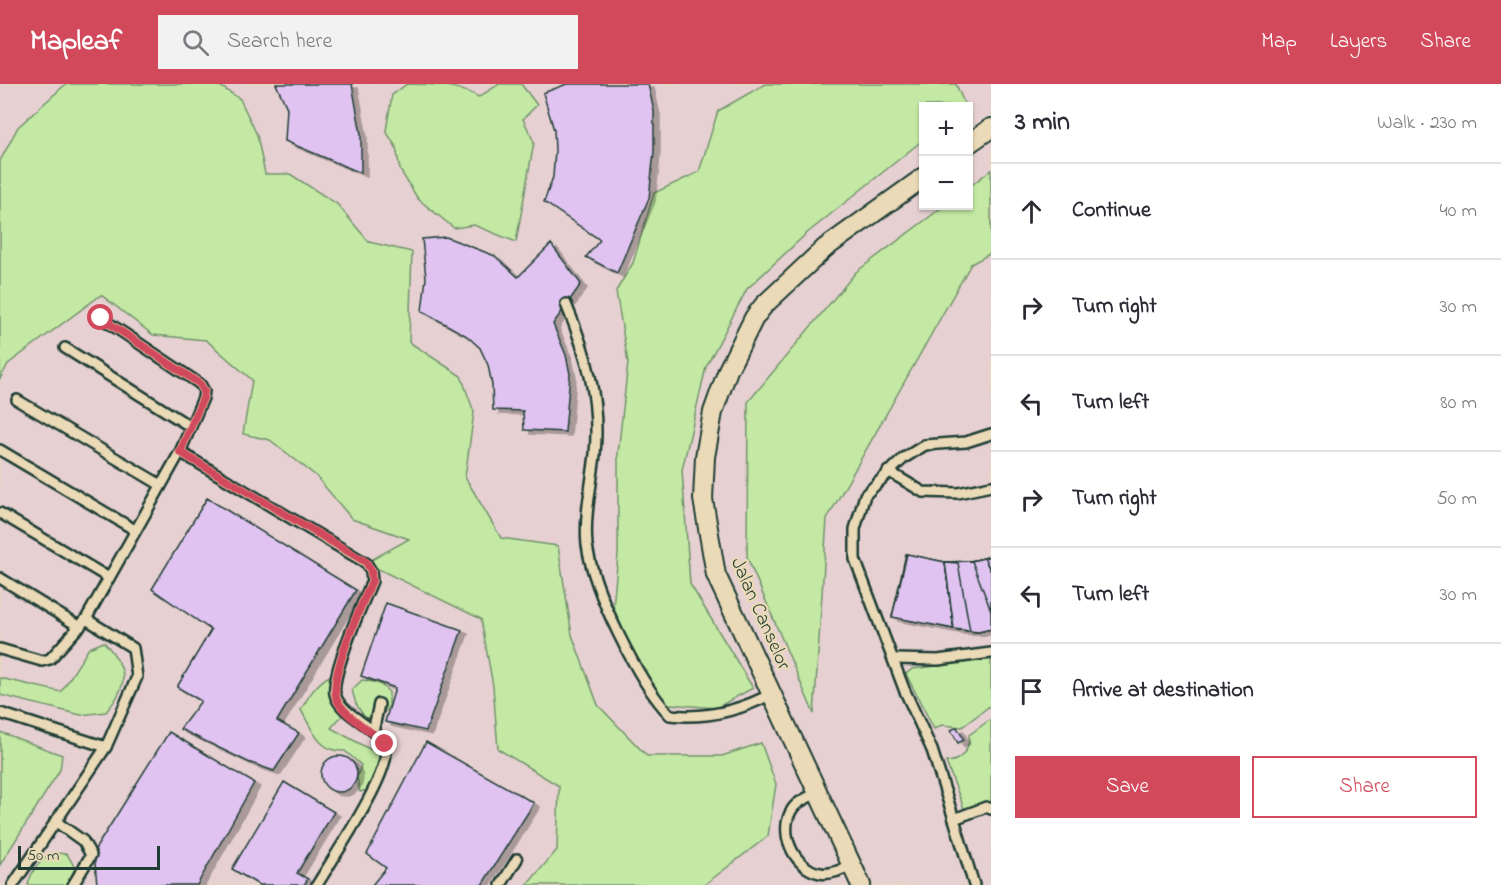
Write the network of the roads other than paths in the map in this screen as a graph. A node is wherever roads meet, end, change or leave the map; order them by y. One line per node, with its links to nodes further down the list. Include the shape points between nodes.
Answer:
1 (991, 128): 2 (street)
2 (973, 141)
3 (919, 181): 23 (street, Jalan Canselor, via 825,248 764,306 728,370 713,412 703,499 716,575)
4 (566, 304): 23 (lane, via 584,347 596,405 587,527 592,574 643,679 670,715 720,713 753,704)
5 (101, 318): 8 (lane, via 200,384 203,398)
6 (65, 348): 8 (lane)
7 (17, 400): 13 (lane)
8 (191, 427): 11 (lane)
9 (991, 434): 12 (lane, via 966,442 926,445)
10 (0, 450): 16 (lane)
11 (180, 452): 13 (lane); 26 (lane, via 366,562 372,581 334,692 338,702)
12 (888, 471): 14 (lane, via 923,492 958,493); 22 (lane, via 860,506 855,559)
13 (161, 485): 16 (lane)
14 (991, 486)
15 (0, 513): 18 (lane)
16 (135, 530): 18 (lane)
17 (0, 578): 19 (lane)
18 (109, 578): 19 (lane)
19 (83, 623): 20 (lane, via 56,655 42,661); 27 (lane, via 133,648 137,677)
20 (0, 649)
21 (991, 653): 22 (lane, via 938,660)
22 (895, 659): 30 (lane, via 932,750)
23 (773, 693): 28 (street, Jalan Canselor)
24 (379, 704): 26 (lane)
25 (0, 713): 27 (lane)
26 (373, 732): 36 (lane, via 385,744 382,770)
27 (106, 747): 31 (lane)
28 (817, 793): 33 (street, Jalan Canselor); 33 (lane, via 793,808 786,824 786,839 800,861 816,872 836,872)
29 (991, 809): 30 (lane, via 986,807)
30 (954, 819): 39 (lane)
31 (55, 821): 34 (lane); 35 (lane, via 83,841 91,855)
32 (516, 859): 37 (lane)
33 (851, 865): 38 (street, Jalan Canselor)
34 (13, 885)
35 (73, 885)
36 (317, 885)
37 (501, 885)
38 (861, 885)
39 (974, 885)

